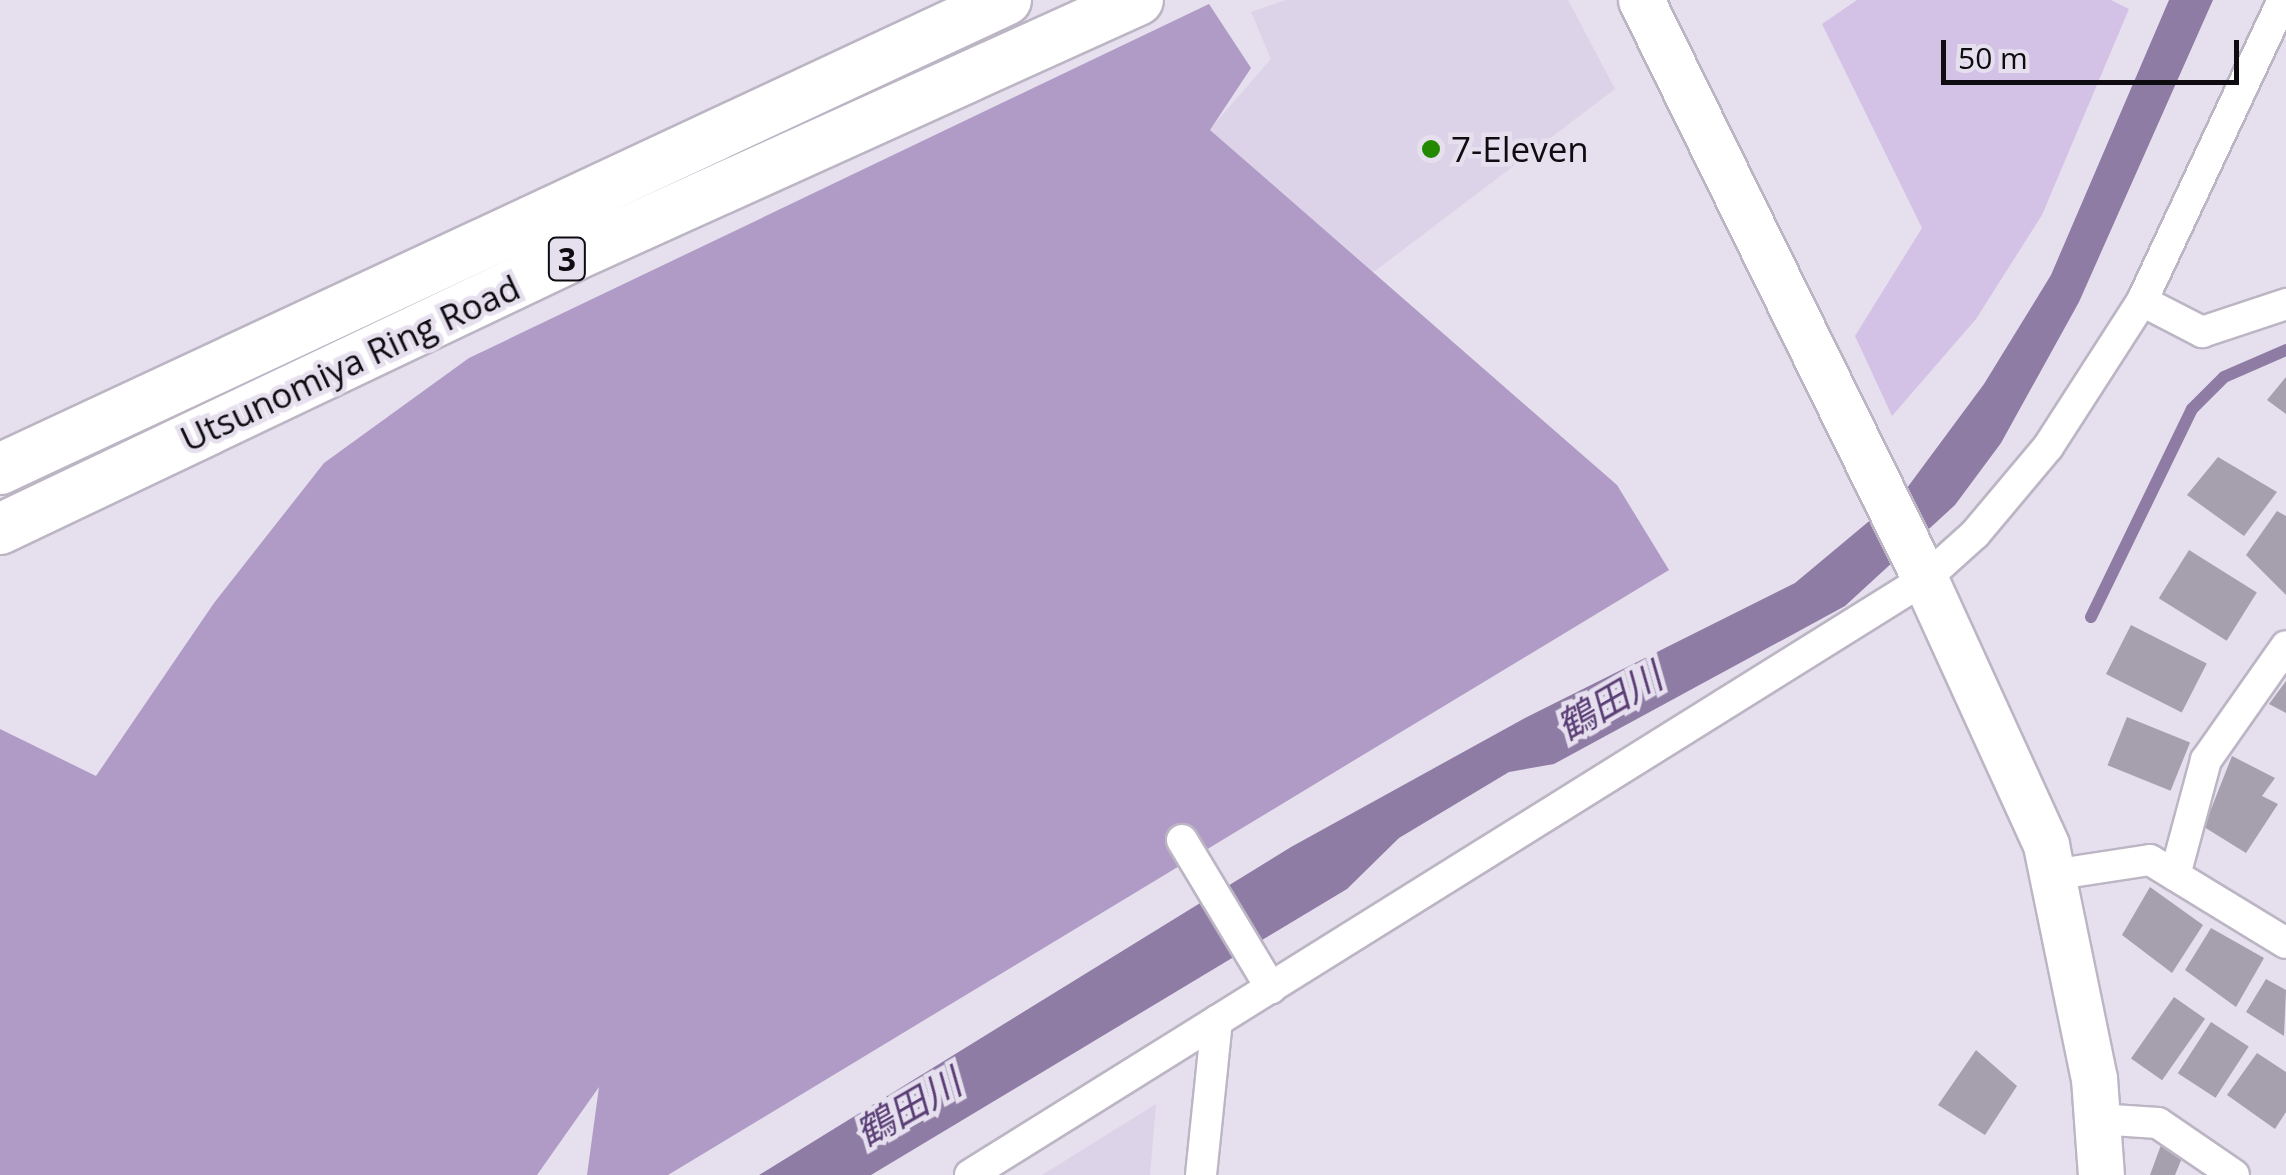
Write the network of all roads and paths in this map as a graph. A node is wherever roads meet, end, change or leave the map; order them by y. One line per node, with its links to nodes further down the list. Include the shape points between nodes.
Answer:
1 (1006, 0): 7 (main road, Utsunomiya Ring Road / 3)
2 (1138, 0): 8 (main road, Utsunomiya Ring Road / 3, via 575,256)
3 (1640, 0): 9 (street)
4 (2284, 0): 5 (street)
5 (2142, 301): 6 (street, via 2202,332); 9 (street, via 2048,447 1975,534)
6 (2286, 304)
7 (0, 468)
8 (0, 529)
9 (1926, 579): 12 (street, via 2046,844); 15 (street)
10 (2286, 646): 13 (street, via 2206,760)
11 (1189, 852): 15 (street)
12 (2052, 875): 13 (street, via 2150,860); 17 (street)
13 (2175, 875): 14 (street)
14 (2286, 943)
15 (1264, 976): 16 (street)
16 (1218, 1021): 18 (street); 19 (street)
17 (2097, 1120): 20 (street); 21 (street, via 2158,1122)
18 (970, 1175)
19 (1201, 1175)
20 (2101, 1175)
21 (2234, 1175)

